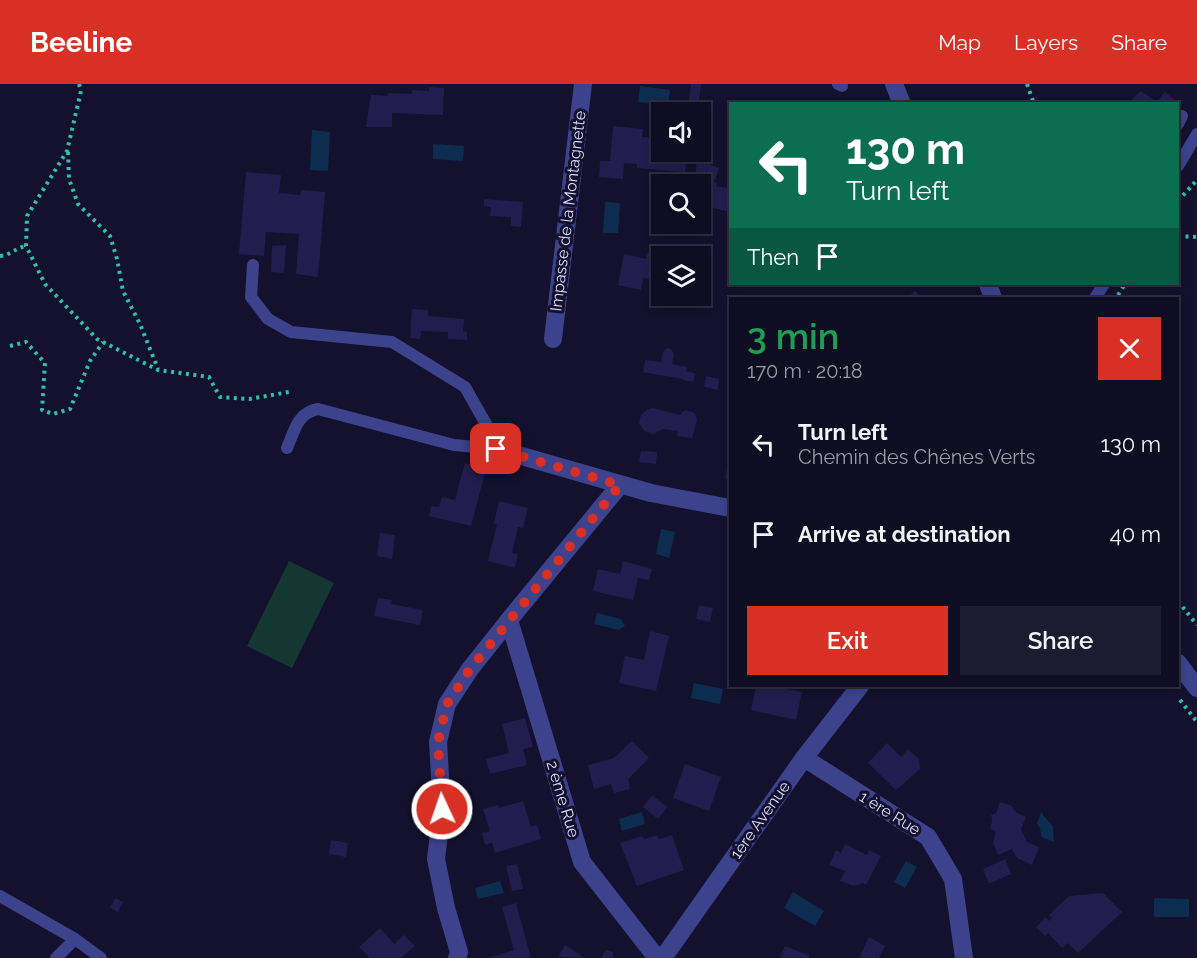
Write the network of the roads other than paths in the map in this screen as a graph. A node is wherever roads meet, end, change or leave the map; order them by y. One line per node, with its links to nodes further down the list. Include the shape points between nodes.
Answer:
1 (583, 84): 7 (street, Impasse de la Montagnette)
2 (894, 84): 3 (street)
3 (901, 102)
4 (1197, 134): 5 (lane)
5 (1179, 164)
6 (253, 265): 9 (lane, via 251,297 268,319 291,332 392,342 402,347 465,387)
7 (553, 339)
8 (287, 448): 9 (lane, via 306,411 318,409 454,445)
9 (496, 449): 10 (street)
10 (620, 485): 11 (street); 12 (street)
11 (729, 508)
12 (509, 620): 21 (street, via 447,704 438,742 442,809 436,859 459,952); 22 (street, 2 ème Rue, via 582,862)
13 (1179, 664): 15 (street)
14 (859, 687): 16 (street, 1ère Avenue)
15 (1197, 688)
16 (804, 758): 23 (street, 1ère Avenue); 24 (street, 1 ère Rue, via 928,837 953,879)
17 (0, 896): 18 (lane)
18 (75, 939): 19 (lane); 20 (lane)
19 (56, 958)
20 (101, 958)
21 (457, 958)
22 (657, 958)
23 (663, 958)
24 (964, 958)

